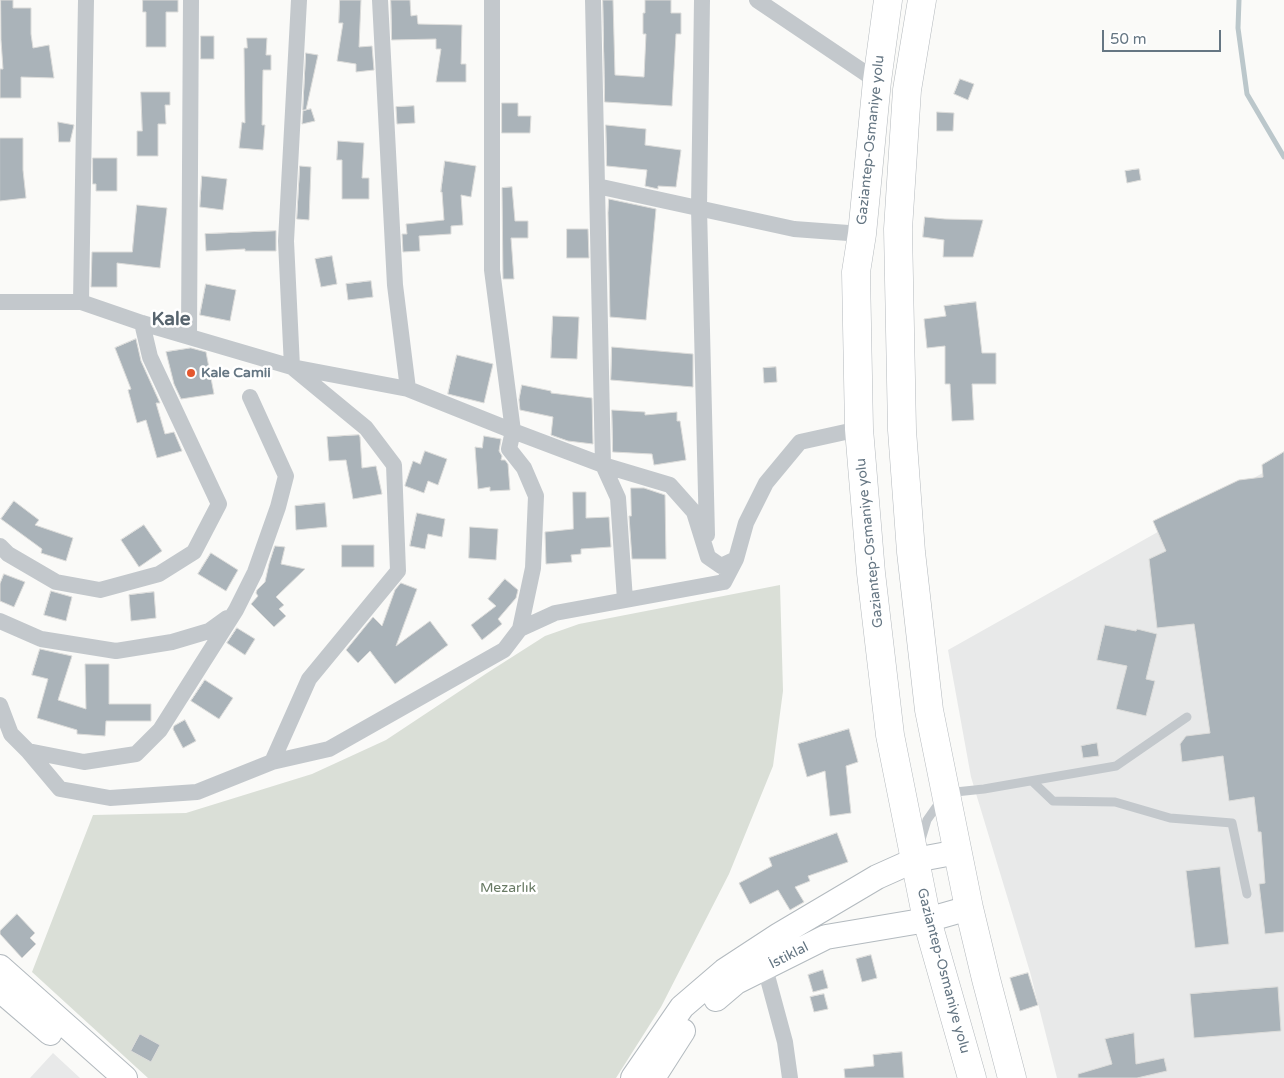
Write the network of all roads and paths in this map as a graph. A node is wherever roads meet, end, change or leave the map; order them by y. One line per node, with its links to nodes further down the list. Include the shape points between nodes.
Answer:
1 (86, 0): 16 (street)
2 (191, 0): 18 (street)
3 (299, 0): 19 (street, via 286,241)
4 (380, 0): 20 (street, via 395,285)
5 (492, 0): 23 (street, via 492,270)
6 (593, 0): 12 (street)
7 (702, 0): 13 (street)
8 (757, 0): 11 (street)
9 (888, 0): 11 (highway, Gaziantep-Osmaniye yolu)
10 (922, 0): 37 (highway, via 907,90 898,229 902,430 911,552 929,710)
11 (876, 81): 14 (highway, Gaziantep-Osmaniye yolu)
12 (597, 186): 13 (street); 24 (street)
13 (699, 208): 14 (street, via 794,229); 26 (street)
14 (862, 234): 22 (highway, Gaziantep-Osmaniye yolu, via 856,272)
15 (0, 302): 16 (street)
16 (81, 302): 17 (street)
17 (142, 323): 18 (street); 25 (street, via 150,357 219,504 194,552 159,574 100,590 56,582)
18 (190, 336): 19 (street)
19 (292, 367): 20 (street); 35 (street, via 366,428 394,465 398,571 309,679)
20 (408, 389): 23 (street)
21 (250, 397): 29 (street, via 286,476 255,572)
22 (859, 429): 27 (street, via 800,442 766,483 746,523); 39 (highway, Gaziantep-Osmaniye yolu, via 871,573 890,735)
23 (513, 431): 24 (street); 31 (street, via 509,450 524,468 536,496 533,568)
24 (603, 465): 26 (street, via 670,485 694,512); 28 (street, via 618,498)
25 (0, 546)
26 (708, 557): 27 (street, via 721,566)
27 (736, 559): 28 (street, via 724,582)
28 (625, 600): 31 (street, via 555,613)
29 (236, 610): 30 (street, via 209,631 172,642 116,651 41,639); 34 (street, via 160,730 136,754 84,762)
30 (0, 622)
31 (520, 629): 35 (street, via 504,650 329,749)
32 (0, 705): 34 (street, via 11,734)
33 (1187, 717): 36 (lane, via 1116,766)
34 (28, 751): 35 (street, via 60,789 110,798 197,792)
35 (272, 762)
36 (1032, 781): 37 (lane); 40 (lane, via 1053,801 1115,802 1170,818 1232,823)
37 (946, 793): 38 (highway); 39 (lane, via 927,820)
38 (958, 852): 39 (street); 41 (highway)
39 (915, 860): 42 (highway, Gaziantep-Osmaniye yolu); 48 (street, via 877,877 724,971 682,1007)
40 (1247, 894)
41 (969, 908): 42 (street, İstiklal); 52 (highway)
42 (927, 920): 44 (street, İstiklal, via 826,937); 51 (highway, Gaziantep-Osmaniye yolu)
43 (0, 967): 47 (street)
44 (765, 968): 49 (street, İstiklal, via 736,982 690,1020); 50 (street, via 785,1042)
45 (0, 990): 46 (street)
46 (103, 1078)
47 (125, 1078)
48 (633, 1078)
49 (653, 1078)
50 (790, 1078)
51 (972, 1078)
52 (1012, 1078)

